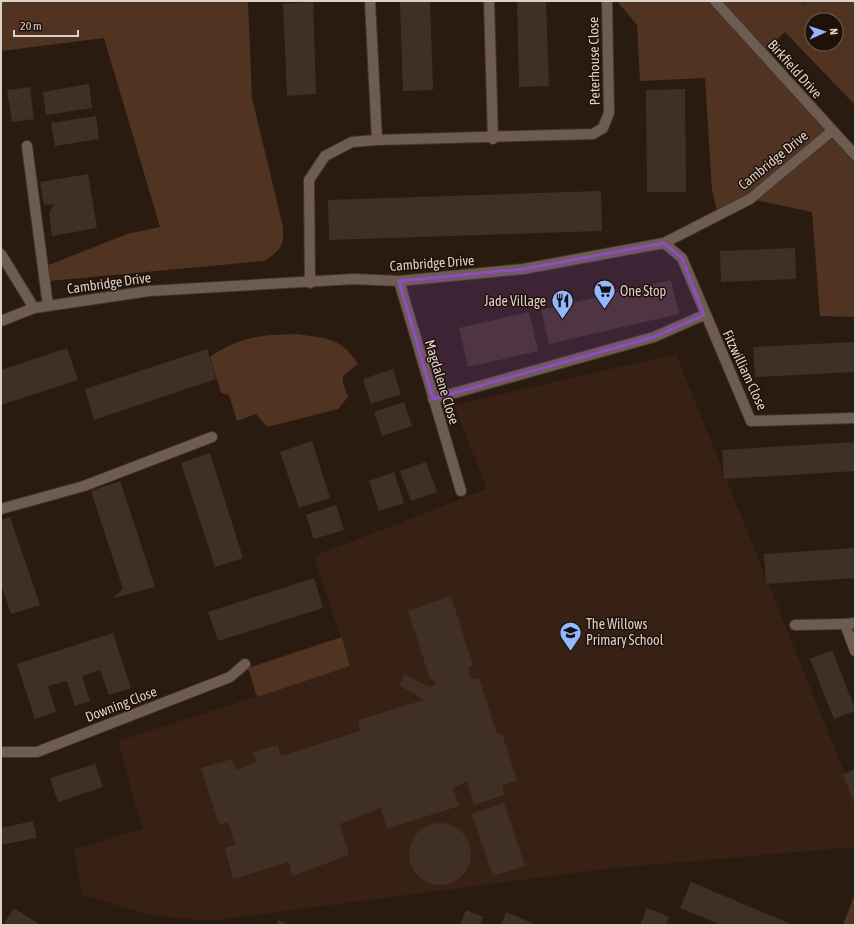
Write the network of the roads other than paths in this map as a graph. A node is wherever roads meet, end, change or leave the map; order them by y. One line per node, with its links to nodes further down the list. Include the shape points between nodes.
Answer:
1 (370, 1): 7 (street)
2 (489, 1): 6 (street)
3 (607, 1): 6 (street, Peterhouse Close, via 609,113 603,128 593,134)
4 (715, 1): 5 (street, Birkfield Drive)
5 (832, 131): 9 (street, Birkfield Drive); 10 (street, Cambridge Drive, via 750,199)
6 (493, 139): 7 (street, Peterhouse Close)
7 (377, 140): 13 (street, Peterhouse Close, via 352,142 325,156 309,180)
8 (27, 146): 14 (street)
9 (855, 155)
10 (664, 243): 12 (street, Cambridge Drive, via 523,269); 16 (street, Fitzwilliam Close, via 682,258)
11 (1, 254): 15 (street)
12 (399, 281): 13 (street, Cambridge Drive, via 354,279); 18 (street, Magdalene Close)
13 (310, 283): 14 (street, Cambridge Drive, via 149,291)
14 (48, 306): 15 (street, Cambridge Drive)
15 (34, 308): 17 (street, Cambridge Drive)
16 (704, 315): 18 (street, via 654,337); 19 (street, Fitzwilliam Close, via 751,421)
17 (1, 321)
18 (433, 399): 21 (street, Magdalene Close)
19 (855, 418)
20 (212, 437): 22 (street, via 84,486)
21 (461, 491)
22 (1, 509)
23 (850, 624): 24 (street); 25 (street)
24 (795, 625)
25 (855, 651)
26 (245, 664): 27 (street, Downing Close, via 230,677 37,752)
27 (1, 752)

